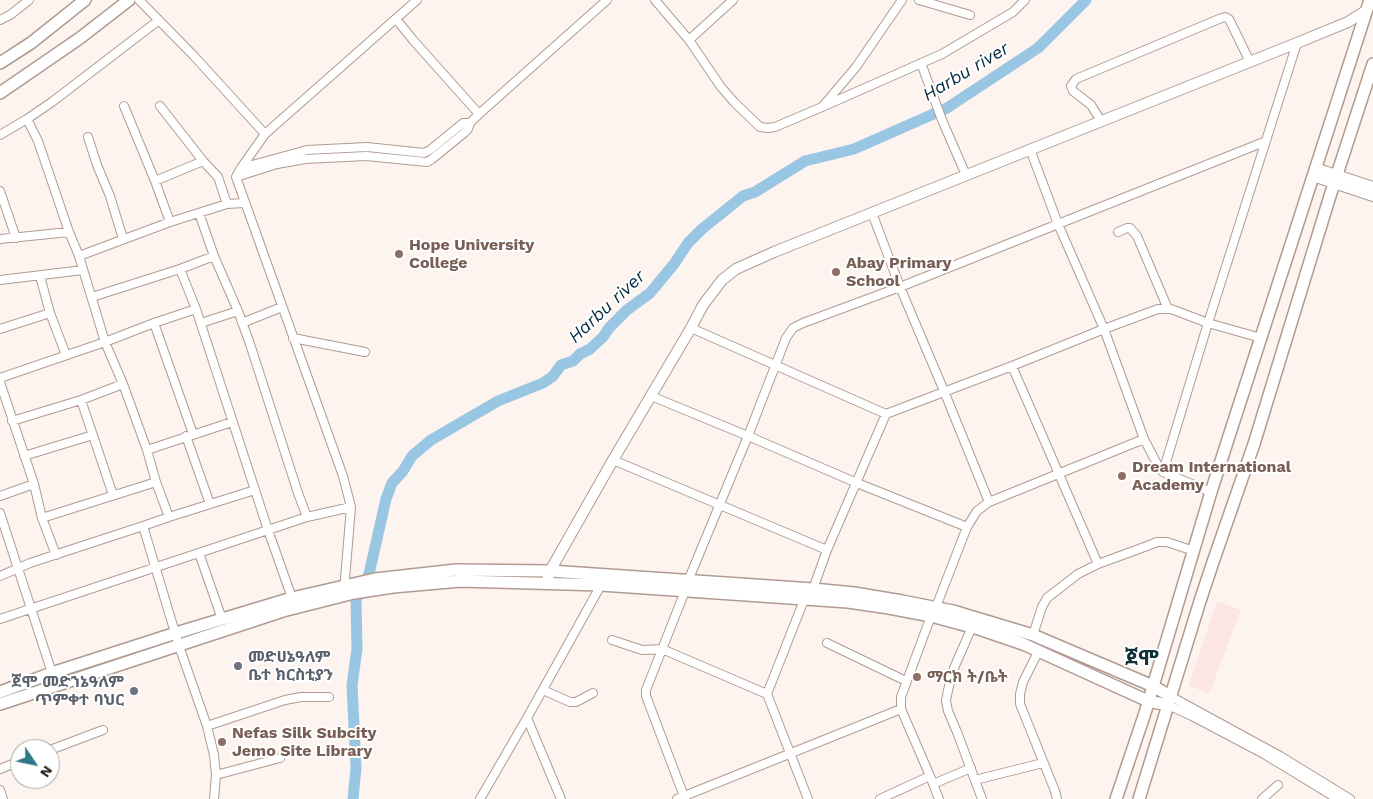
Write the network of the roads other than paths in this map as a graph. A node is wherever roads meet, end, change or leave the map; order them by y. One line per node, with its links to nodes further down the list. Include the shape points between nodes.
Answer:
1 (29, 0): 15 (street)
2 (85, 0): 22 (main road)
3 (129, 0): 25 (main road)
4 (139, 0): 16 (street)
5 (417, 0): 14 (street)
6 (607, 0): 29 (street)
7 (655, 0): 19 (street)
8 (733, 0): 19 (street)
9 (902, 0): 28 (street, via 856,67)
10 (919, 0): 13 (street)
11 (1025, 0): 23 (street, via 1006,16)
12 (1368, 5): 17 (street); 18 (main road)
13 (970, 14)
14 (396, 19): 29 (street); 34 (street)
15 (0, 20)
16 (160, 20): 30 (street); 34 (street)
17 (1348, 22): 18 (street); 20 (street)
18 (1362, 26): 42 (main road)
19 (688, 40): 28 (street, via 734,102 760,127 775,127)
20 (1297, 43): 21 (street); 36 (street)
21 (1250, 62): 31 (street); 31 (street, via 1229,19 1219,19 1076,79 1071,86 1073,90 1091,106)
22 (0, 63)
23 (921, 63): 28 (street); 43 (street)
24 (1373, 64): 45 (main road)
25 (0, 93)
26 (124, 106): 46 (street)
27 (160, 106): 40 (street)
28 (822, 107)
29 (480, 114): 32 (street)
30 (28, 119): 33 (street); 56 (street)
31 (1101, 121): 38 (street)
32 (470, 123): 37 (street, via 463,123 424,153); 39 (street, via 468,129 427,162)
33 (0, 134)
34 (265, 134): 41 (street)
35 (88, 137): 60 (street)
36 (1264, 142): 55 (street); 77 (street)
37 (367, 146): 39 (street); 41 (street, via 307,150)
38 (1030, 149): 43 (street); 55 (street)
39 (366, 156): 44 (street, via 305,159)
40 (203, 161): 46 (street); 51 (street, via 218,177)
41 (240, 168): 44 (street)
42 (1314, 172): 45 (street); 82 (main road)
43 (966, 175): 53 (street)
44 (236, 177): 50 (street)
45 (1336, 179): 47 (street); 49 (street); 166 (main road, via 1254,444 1212,562)
46 (155, 181): 54 (street)
47 (1373, 187)
48 (0, 191): 58 (street)
49 (1373, 196)
50 (244, 203): 51 (street); 69 (street)
51 (226, 204): 52 (street)
52 (199, 213): 54 (street); 62 (street)
53 (872, 213): 67 (street); 78 (street, via 736,269 712,292)
54 (170, 222): 60 (street)
55 (1058, 224): 67 (street); 80 (street)
56 (69, 232): 58 (street); 61 (street)
57 (1118, 232): 71 (street, via 1130,228 1137,236)
58 (16, 238): 59 (street)
59 (0, 239)
60 (123, 240): 61 (street)
61 (79, 256): 64 (street)
62 (214, 256): 63 (street); 72 (street)
63 (180, 269): 68 (street); 70 (street)
64 (83, 270): 65 (street); 68 (street)
65 (40, 276): 66 (street); 73 (street)
66 (0, 280)
67 (900, 287): 86 (street, via 793,328); 91 (street)
68 (92, 297): 83 (street)
69 (282, 307): 76 (street); 81 (street)
70 (196, 309): 74 (street); 75 (street)
71 (1168, 310): 77 (street); 80 (street, via 1158,309)
72 (238, 311): 75 (street); 76 (street)
73 (50, 313): 79 (street); 85 (street)
74 (154, 323): 83 (street); 98 (street)
75 (201, 323): 96 (street)
76 (242, 323): 119 (street)
77 (1208, 323): 82 (street); 104 (street)
78 (691, 328): 86 (street); 92 (street)
79 (0, 329)
80 (1104, 329): 87 (street); 100 (street)
81 (293, 338): 84 (street); 116 (street)
82 (1261, 338): 110 (main road)
83 (105, 342): 85 (street); 90 (street)
84 (365, 352)
85 (66, 355): 88 (street)
86 (776, 365): 94 (street); 99 (street)
87 (1012, 366): 91 (street); 105 (street)
88 (0, 378)
89 (0, 382): 95 (street)
90 (123, 384): 93 (street); 101 (street)
91 (944, 391): 94 (street); 113 (street)
92 (651, 396): 99 (street); 103 (street)
93 (81, 400): 95 (street); 97 (street)
94 (886, 414): 107 (street)
95 (12, 421): 102 (street)
96 (232, 422): 98 (street); 109 (street)
97 (93, 435): 102 (street); 111 (street)
98 (190, 435): 101 (street); 114 (street)
99 (748, 436): 107 (street); 115 (street)
100 (1144, 439): 104 (street); 105 (street)
101 (147, 450): 106 (street)
102 (24, 456): 108 (street)
103 (613, 460): 115 (street); 131 (street)
104 (1164, 472): 110 (street)
105 (1060, 473): 113 (street); 128 (street)
106 (156, 482): 111 (street); 118 (street)
107 (857, 483): 122 (street); 124 (street)
108 (34, 484): 112 (street); 120 (street)
109 (255, 490): 114 (street); 123 (street)
110 (1211, 492): 125 (main road)
111 (113, 495): 120 (street)
112 (0, 496)
113 (989, 502): 122 (street)
114 (210, 504): 118 (street)
115 (719, 505): 124 (street); 136 (street)
116 (351, 507): 119 (street); 138 (street)
117 (0, 513): 130 (street)
118 (169, 517): 121 (street)
119 (307, 517): 123 (street)
120 (42, 518): 127 (street)
121 (143, 526): 127 (street); 129 (street)
122 (967, 527): 143 (street)
123 (268, 530): 126 (street); 140 (street)
124 (827, 550): 137 (street)
125 (1194, 551): 128 (street, via 1162,541); 154 (main road)
126 (199, 553): 129 (street); 145 (street)
127 (56, 555): 130 (street)
128 (1098, 564): 148 (street, via 1078,574 1047,598)
129 (156, 568): 142 (street); 147 (street)
130 (18, 569): 132 (street); 142 (street)
131 (550, 571): 133 (street); 135 (main road, via 456,570 375,579); 136 (main road)
132 (0, 576)
133 (546, 584): 134 (main road); 135 (main road, via 461,581)
134 (601, 585): 136 (main road); 159 (street)
135 (366, 586): 138 (main road)
136 (686, 586): 139 (main road); 152 (street)
137 (813, 589): 139 (main road); 143 (main road, via 854,593)
138 (347, 591): 140 (main road); 151 (main road)
139 (775, 592): 141 (main road)
140 (292, 598): 145 (main road)
141 (804, 600): 143 (main road); 163 (street)
142 (31, 608): 144 (street); 155 (street)
143 (933, 612): 146 (main road); 148 (main road); 157 (street)
144 (0, 619)
145 (222, 619): 147 (main road)
146 (972, 627): 153 (main road); 177 (street, via 954,668 946,701)
147 (176, 633): 151 (street); 155 (main road)
148 (1033, 635): 156 (main road)
149 (612, 640): 152 (street, via 642,650)
150 (827, 643): 157 (street)
151 (179, 646): 167 (main road); 171 (street)
152 (662, 649): 163 (street); 183 (street, via 647,684 646,696)
153 (1039, 650): 161 (main road); 176 (street, via 1023,682 1020,704)
154 (1159, 664): 156 (main road); 158 (main road)
155 (52, 673): 160 (main road)
156 (1138, 680): 158 (main road)
157 (906, 681): 168 (street)
158 (1153, 686): 165 (main road); 166 (main road)
159 (543, 690): 162 (street, via 570,702); 169 (street)
160 (0, 692)
161 (1128, 692): 165 (main road); 170 (main road, via 1140,708)
162 (593, 693)
163 (767, 694): 174 (street)
164 (329, 697): 171 (street, via 285,700)
165 (1148, 700): 166 (main road); 170 (main road)
166 (1169, 701): 194 (main road); 196 (street); 197 (street, via 1280,756)
167 (0, 704)
168 (901, 709): 174 (street); 179 (street)
169 (527, 718): 186 (street); 187 (street)
170 (1140, 725): 193 (main road)
171 (206, 726): 178 (street)
172 (103, 730): 173 (street)
173 (60, 746)
174 (790, 754): 183 (street); 188 (street)
175 (280, 758): 178 (street)
176 (1043, 762): 180 (street); 192 (street)
177 (971, 768): 179 (street); 180 (street)
178 (216, 775): 185 (street)
179 (932, 780): 189 (street); 190 (street)
180 (975, 780): 191 (street)
181 (1278, 785): 195 (street)
182 (0, 790): 184 (street)
183 (682, 798)
184 (3, 799)
185 (214, 799)
186 (480, 799)
187 (561, 799)
188 (808, 799)
189 (880, 799)
190 (939, 799)
191 (982, 799)
192 (1057, 799)
193 (1116, 799)
194 (1139, 799)
195 (1262, 799)
196 (1338, 799)
197 (1350, 799)

